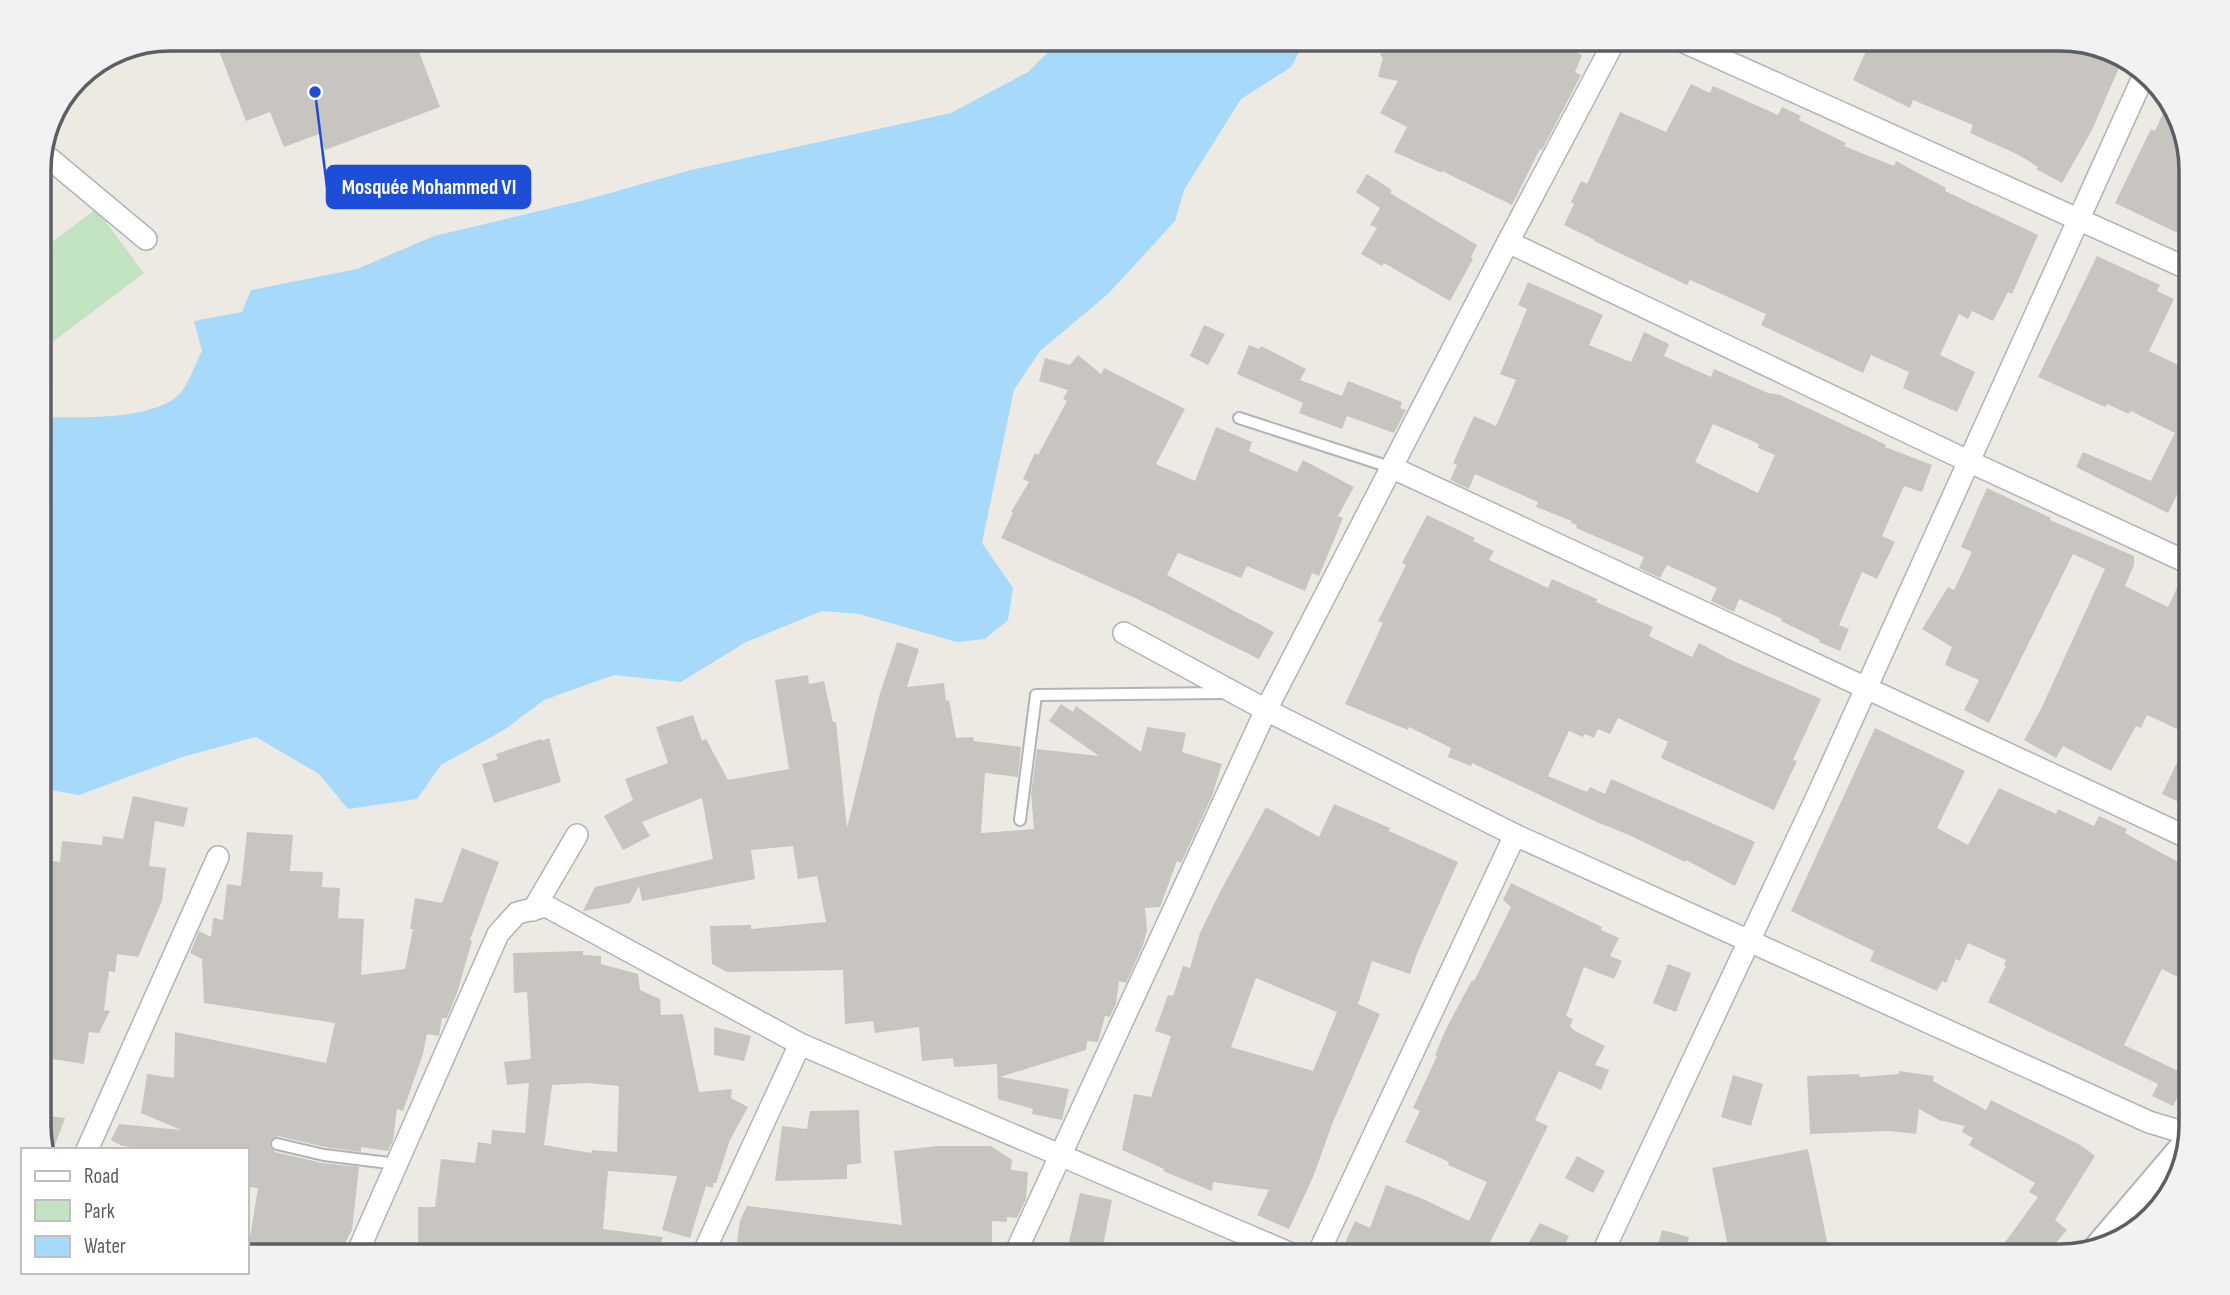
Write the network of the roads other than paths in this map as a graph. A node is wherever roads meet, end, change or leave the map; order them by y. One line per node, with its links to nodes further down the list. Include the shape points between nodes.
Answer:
1 (1609, 51): 7 (street)
2 (1704, 51): 5 (street)
3 (2141, 83): 5 (street)
4 (51, 160): 6 (street)
5 (2080, 220): 8 (street); 10 (street)
6 (146, 239)
7 (1508, 242): 10 (street); 11 (street)
8 (2179, 265)
9 (1239, 418): 11 (lane)
10 (1968, 461): 12 (street); 14 (street)
11 (1393, 468): 14 (street); 16 (street)
12 (2179, 558)
13 (1124, 633): 15 (street)
14 (1866, 688): 18 (street); 23 (street)
15 (1234, 693): 16 (street); 17 (lane, via 1036,695)
16 (1266, 710): 20 (street); 28 (street)
17 (1020, 820)
18 (2179, 833)
19 (577, 835): 22 (street)
20 (1515, 835): 23 (street); 36 (street)
21 (218, 857): 27 (street)
22 (533, 909): 24 (street, via 546,906); 30 (street, via 517,913 498,934)
23 (1748, 941): 25 (street, via 2149,1122); 37 (street)
24 (800, 1044): 28 (street); 33 (street)
25 (2178, 1142)
26 (277, 1144): 30 (lane, via 324,1156)
27 (88, 1148)
28 (1061, 1156): 34 (street); 35 (street)
29 (2174, 1158): 31 (street)
30 (397, 1164): 32 (street)
31 (2110, 1233)
32 (361, 1244)
33 (708, 1244)
34 (1020, 1244)
35 (1268, 1244)
36 (1323, 1244)
37 (1607, 1244)

